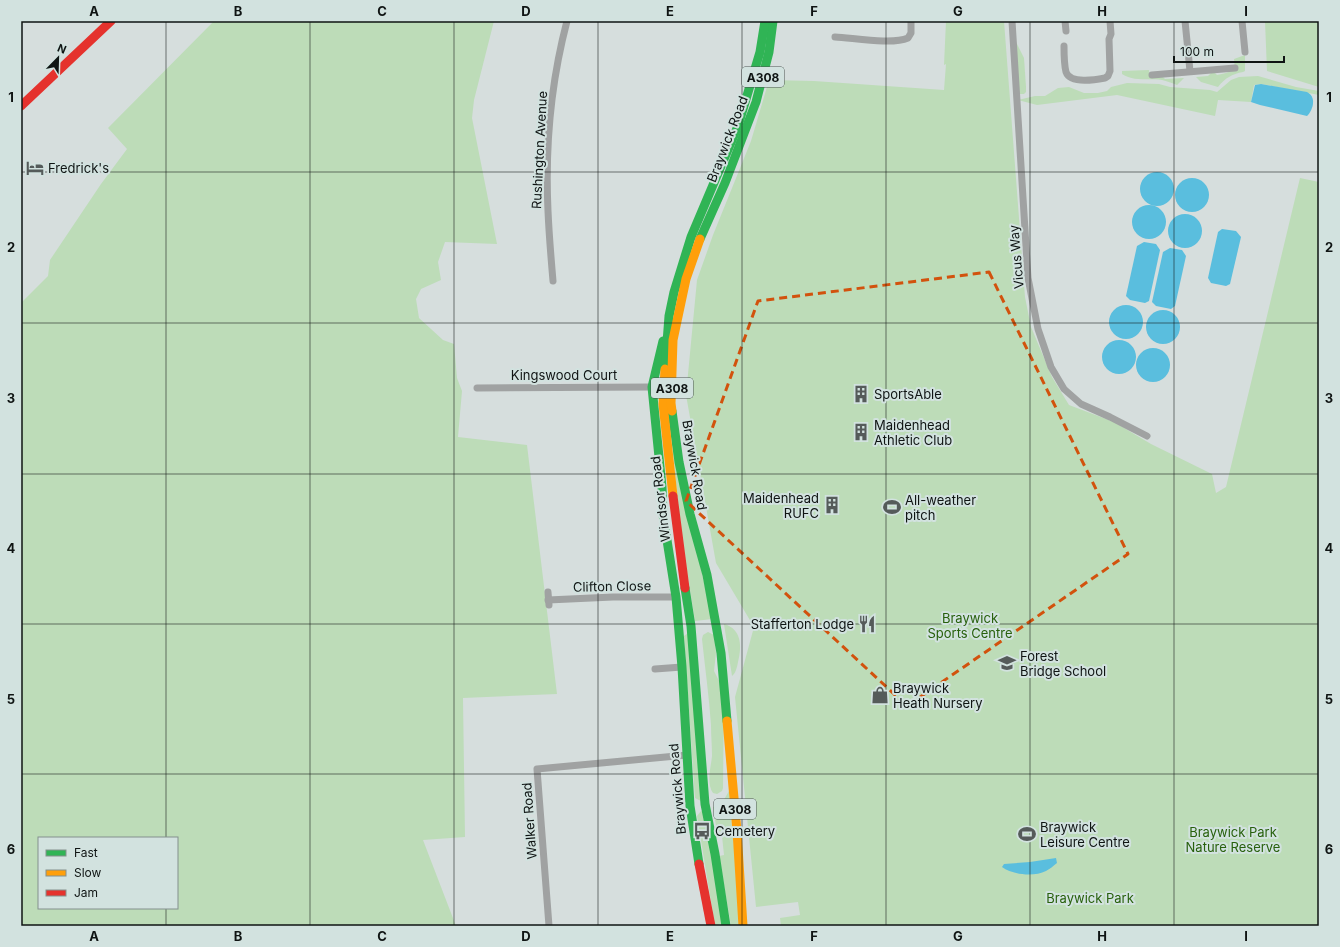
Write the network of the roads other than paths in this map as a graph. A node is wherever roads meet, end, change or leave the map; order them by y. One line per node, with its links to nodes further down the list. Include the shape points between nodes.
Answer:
1 (111, 21): 18 (main road)
2 (567, 21): 20 (street, Rushington Avenue, via 553,92 548,164 548,211)
3 (765, 21): 19 (main road, Braywick Road / A308, via 756,65)
4 (774, 21): 33 (main road, Braywick Road / A308, via 756,102 725,183 701,235 686,279 674,340 671,404 679,462 707,575 721,653)
5 (911, 21): 12 (street, via 911,32 908,38 903,40)
6 (1012, 21): 24 (street, Vicus Way, via 1028,278 1038,329 1051,367 1064,389 1081,404)
7 (1065, 21): 11 (street)
8 (1110, 21): 13 (street, via 1109,74 1103,78 1072,78 1066,72)
9 (1185, 21): 16 (street)
10 (1242, 21): 14 (street)
11 (1066, 31)
12 (836, 37)
13 (1064, 46)
14 (1244, 52)
15 (1235, 68): 16 (street)
16 (1190, 71): 17 (street)
17 (1152, 74)
18 (21, 106)
19 (738, 126): 21 (main road, Windsor Road / A308, via 691,237)
20 (553, 281)
21 (669, 316): 22 (main road, Braywick Road); 32 (main road, Windsor Road / A308, via 664,404 670,472 691,626 705,804)
22 (652, 387): 23 (street, Kingswood Court); 25 (main road, Braywick Road, via 663,515)
23 (477, 388)
24 (1146, 436)
25 (676, 597): 26 (street, Clifton Close); 27 (main road, Braywick Road)
26 (548, 599)
27 (682, 667): 28 (street); 29 (main road, Braywick Road)
28 (655, 669)
29 (687, 755): 30 (street, Walker Road, via 537,770); 31 (main road, Braywick Road, via 690,806 697,856)
30 (549, 926)
31 (711, 926)
32 (726, 926)
33 (743, 926)

